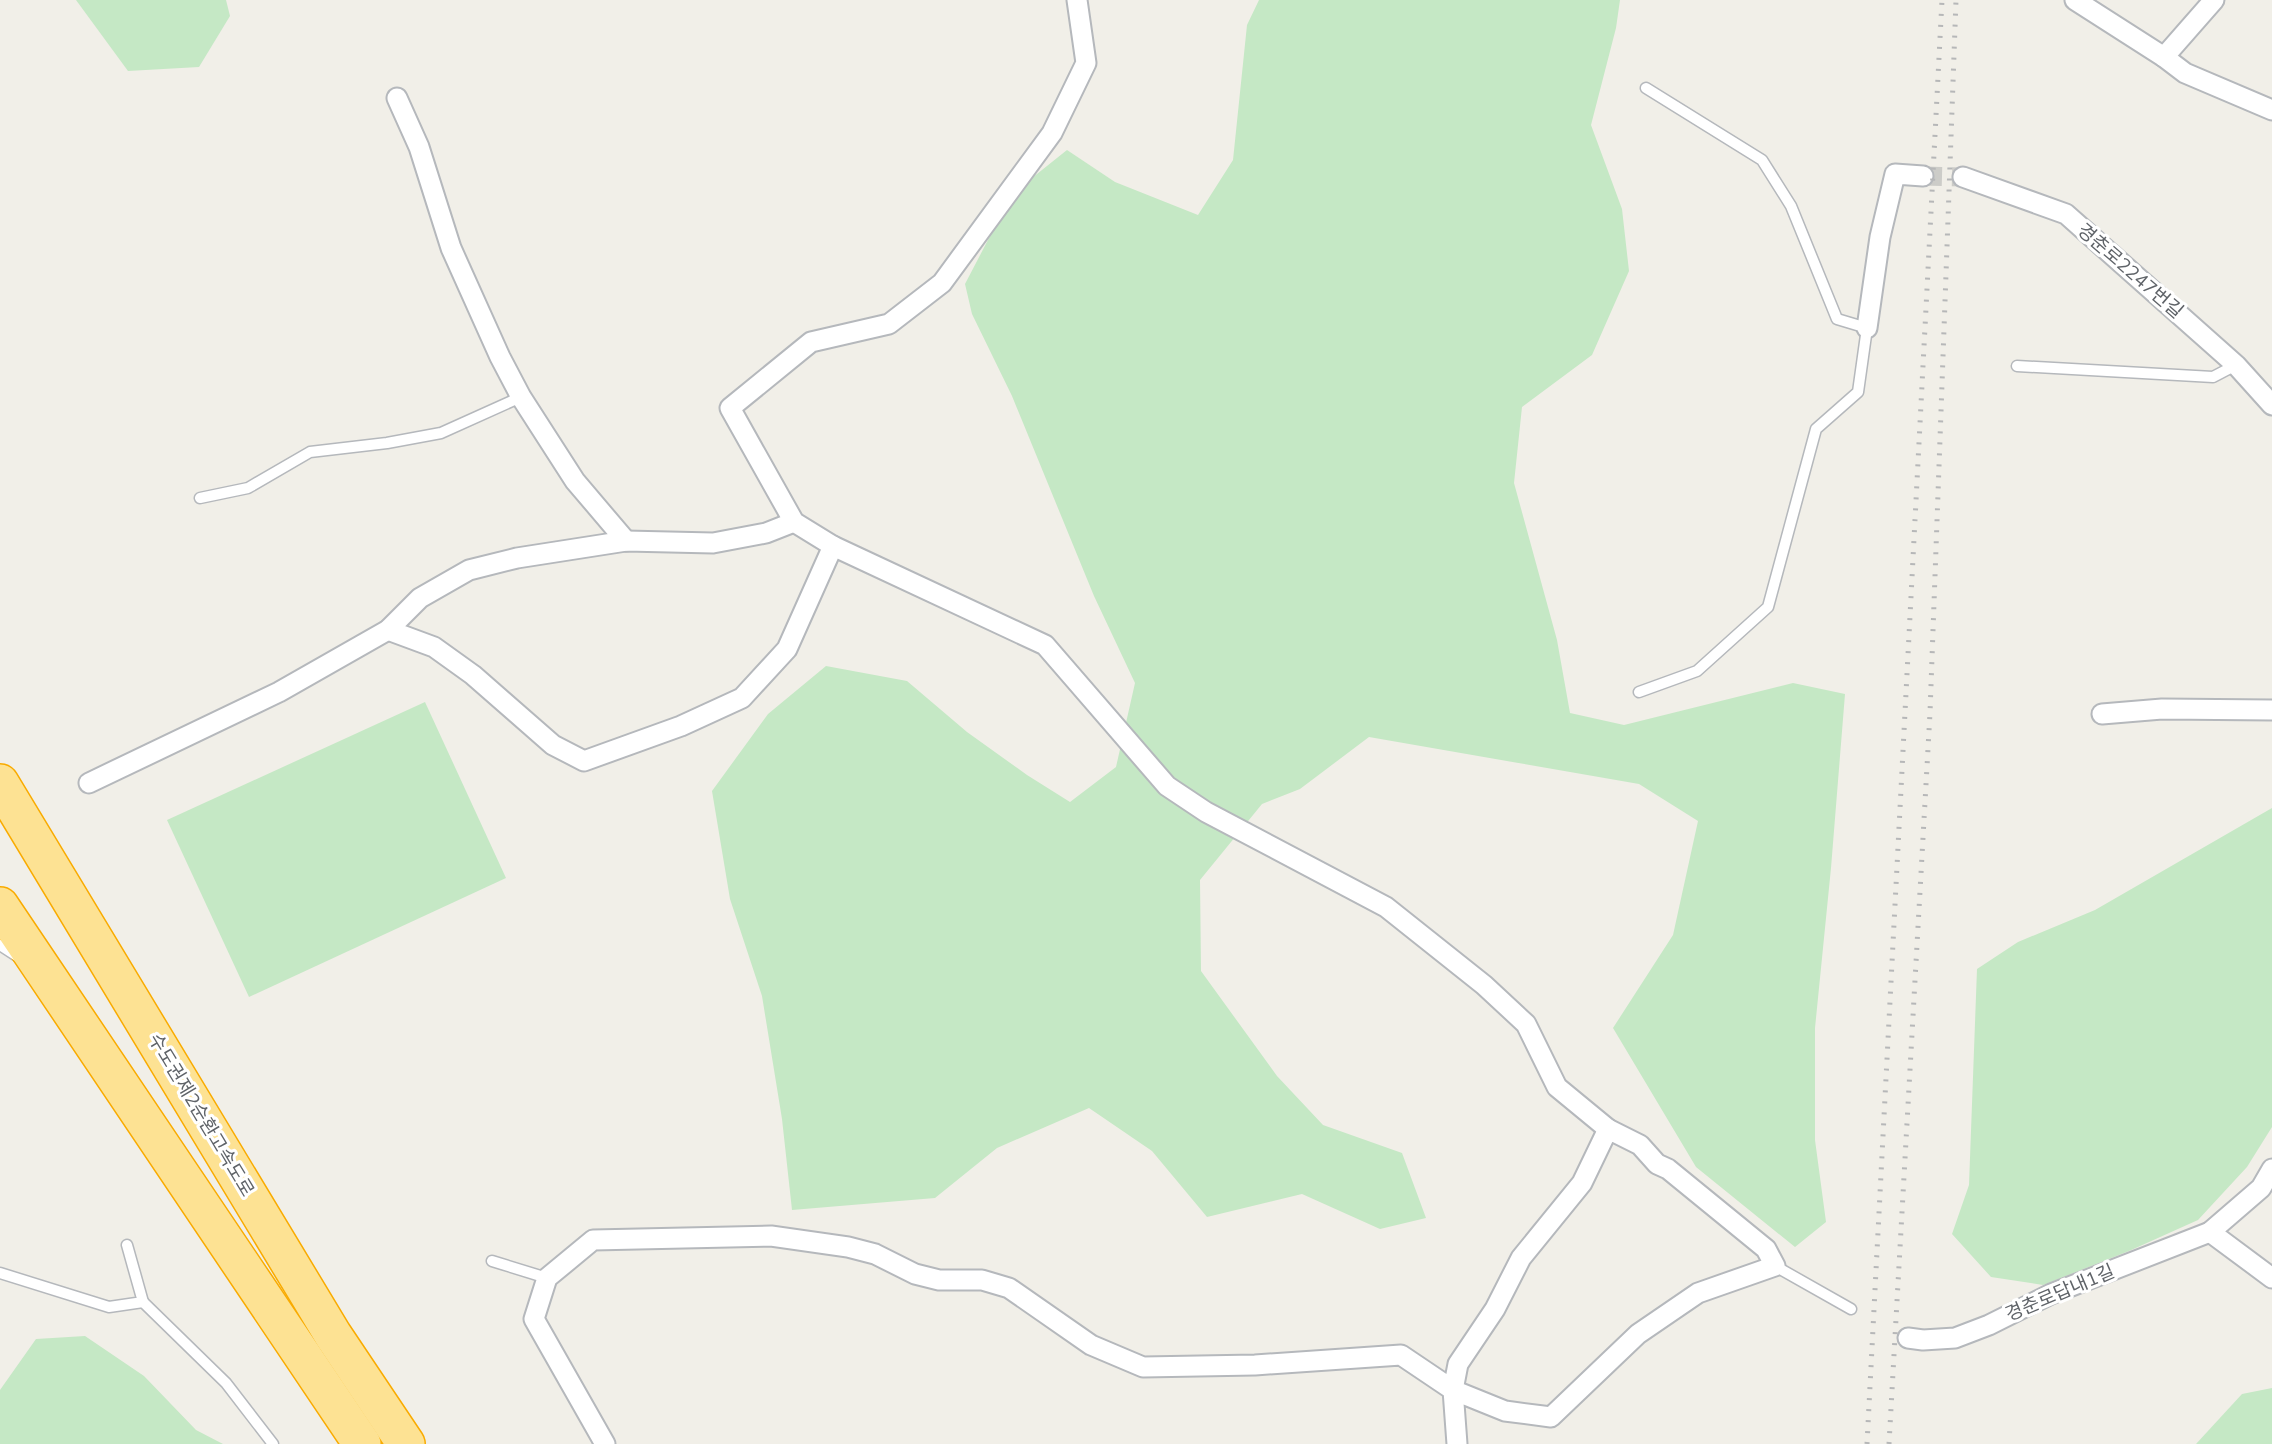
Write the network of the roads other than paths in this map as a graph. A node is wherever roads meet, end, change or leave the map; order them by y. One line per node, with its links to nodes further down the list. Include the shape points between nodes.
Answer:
1 (1077, 0): 16 (street, via 1087,63 1052,133 942,282 889,324 811,342 730,408)
2 (2075, 0): 4 (street)
3 (2214, 0): 4 (street)
4 (2164, 57): 7 (street, via 2185,73)
5 (1646, 88): 10 (lane, via 1762,160 1791,206 1837,319)
6 (397, 98): 13 (street, via 419,147 451,248)
7 (2272, 110)
8 (1923, 176): 10 (street, via 1895,174)
9 (1963, 177): 11 (street, 경춘로2247번길, via 2066,214)
10 (1867, 328): 20 (lane, via 1858,392 1816,429 1768,607 1697,671)
11 (2236, 365): 12 (lane, via 2213,377); 14 (street, 경춘로2247번길)
12 (2017, 366)
13 (521, 397): 15 (lane, via 442,433 310,452 248,488); 17 (street, via 575,481)
14 (2272, 405)
15 (200, 498)
16 (794, 522): 17 (street, via 766,533 713,543); 18 (street)
17 (626, 541): 19 (street, via 469,570 421,597)
18 (833, 546): 19 (street, via 787,649 742,698 681,726 583,761 553,744 434,647); 28 (street, via 1045,645 1167,786 1206,812 1386,907 1484,985 1525,1024 1557,1087)
19 (388, 630): 24 (street, via 279,692)
20 (1639, 692)
21 (2272, 710): 22 (street, via 2162,709)
22 (2102, 714)
23 (0, 783): 43 (highway, 수도권제2순환고속도로, via 333,1335)
24 (89, 783)
25 (0, 906): 27 (highway)
26 (0, 945): 27 (lane)
27 (46, 974): 42 (highway)
28 (1608, 1129): 33 (street, via 1640,1145 1657,1164 1766,1249); 40 (street, via 1582,1183 1521,1258 1495,1309 1458,1364)
29 (2272, 1169): 30 (street, 경춘로답내1길, via 2261,1188)
30 (2210, 1232): 36 (street); 39 (street, 경춘로답내1길, via 1955,1338)
31 (127, 1245): 37 (lane)
32 (492, 1261): 35 (lane)
33 (1775, 1266): 38 (lane); 40 (street, via 1698,1293 1639,1334 1551,1417 1505,1411)
34 (0, 1273): 37 (lane, via 109,1307)
35 (547, 1278): 40 (street, via 593,1240 771,1236 861,1250 915,1275 982,1280 1009,1288 1091,1345 1143,1367 1401,1355); 44 (street, via 534,1319)
36 (2272, 1278)
37 (143, 1302): 41 (lane, via 226,1383)
38 (1851, 1309)
39 (1908, 1338)
40 (1453, 1390): 45 (street)
41 (273, 1444)
42 (362, 1444)
43 (406, 1444)
44 (605, 1444)
45 (1457, 1444)

